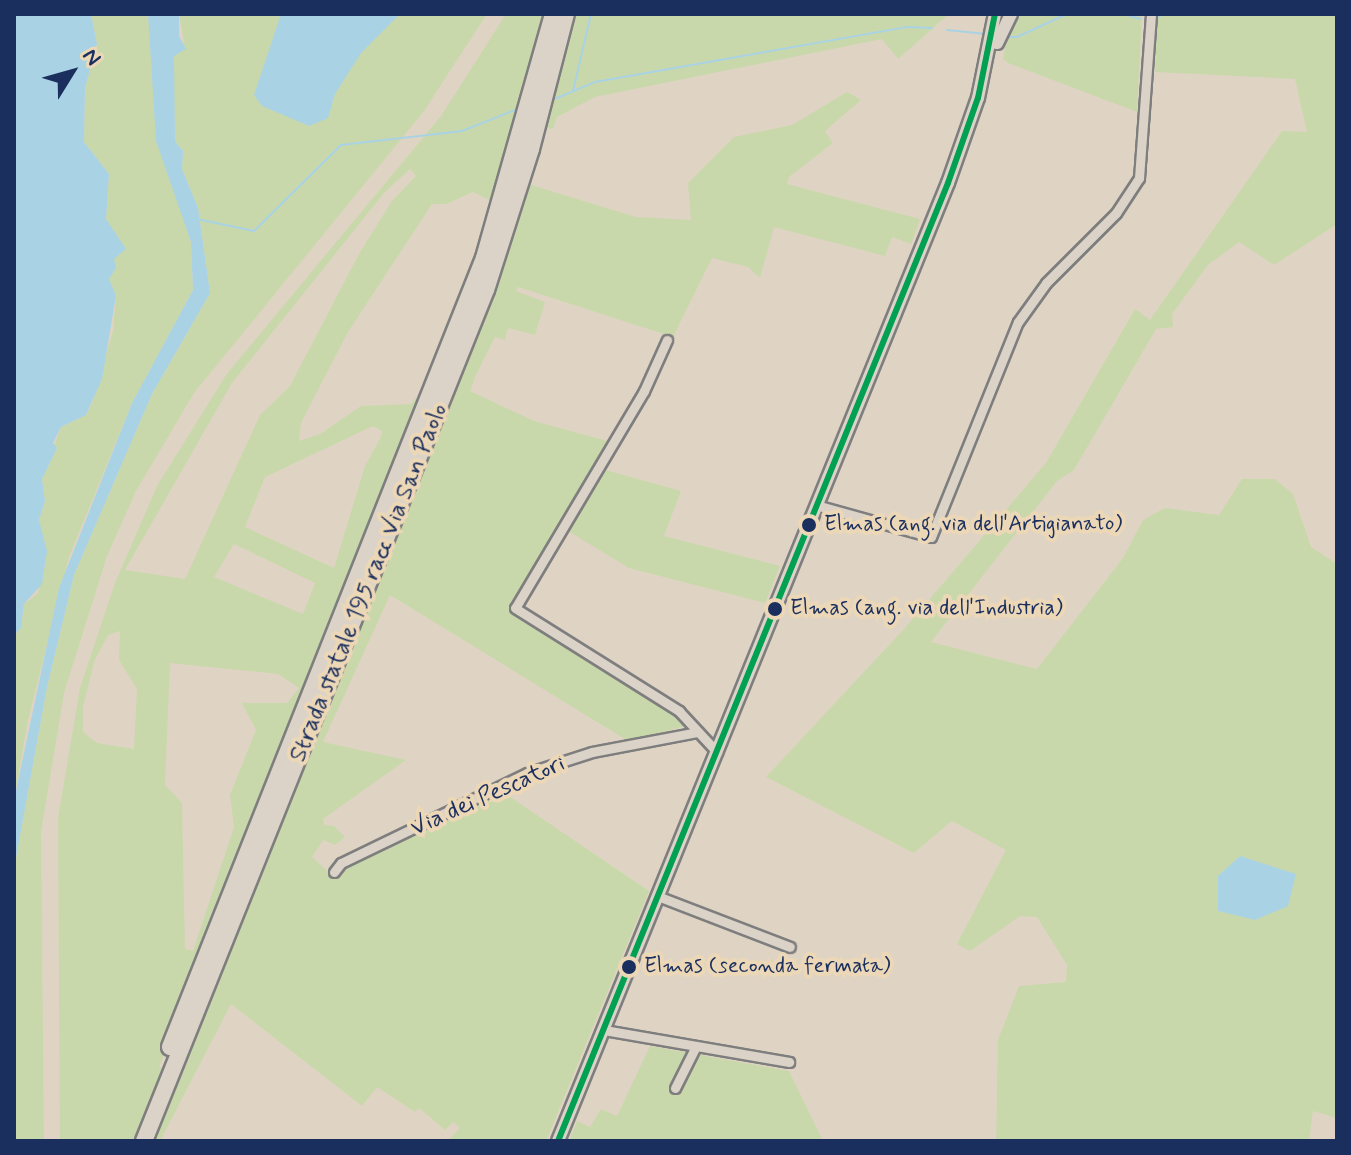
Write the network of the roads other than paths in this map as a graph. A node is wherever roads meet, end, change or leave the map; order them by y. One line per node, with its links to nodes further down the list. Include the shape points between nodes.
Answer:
1 (553, 14): 7 (highway, Strada statale 195 racc Via San Paolo)
2 (566, 14): 7 (highway, Strada statale 195 racc Via San Paolo)
3 (995, 14): 6 (main road)
4 (1011, 14): 6 (main road)
5 (1151, 14): 9 (street, via 1139,178 1116,213 1046,283 1018,322 931,537)
6 (988, 60): 9 (main road, via 953,169)
7 (512, 194): 18 (highway, Strada statale 195 racc Via San Paolo, via 446,393)
8 (667, 340): 10 (street, via 644,391 515,608 679,711)
9 (816, 505): 11 (main road)
10 (698, 732): 11 (street); 12 (street, Via dei Pescatori, via 592,752 527,773 341,863)
11 (717, 752): 13 (main road)
12 (334, 872)
13 (660, 897): 14 (street); 15 (main road)
14 (790, 947)
15 (604, 1030): 16 (street); 22 (main road)
16 (696, 1046): 17 (street); 19 (street)
17 (789, 1062)
18 (167, 1070): 20 (highway, Strada statale 195 racc Via San Paolo); 21 (highway, Strada statale 195 racc Via San Paolo)
19 (675, 1088)
20 (132, 1141)
21 (144, 1141)
22 (558, 1141)

